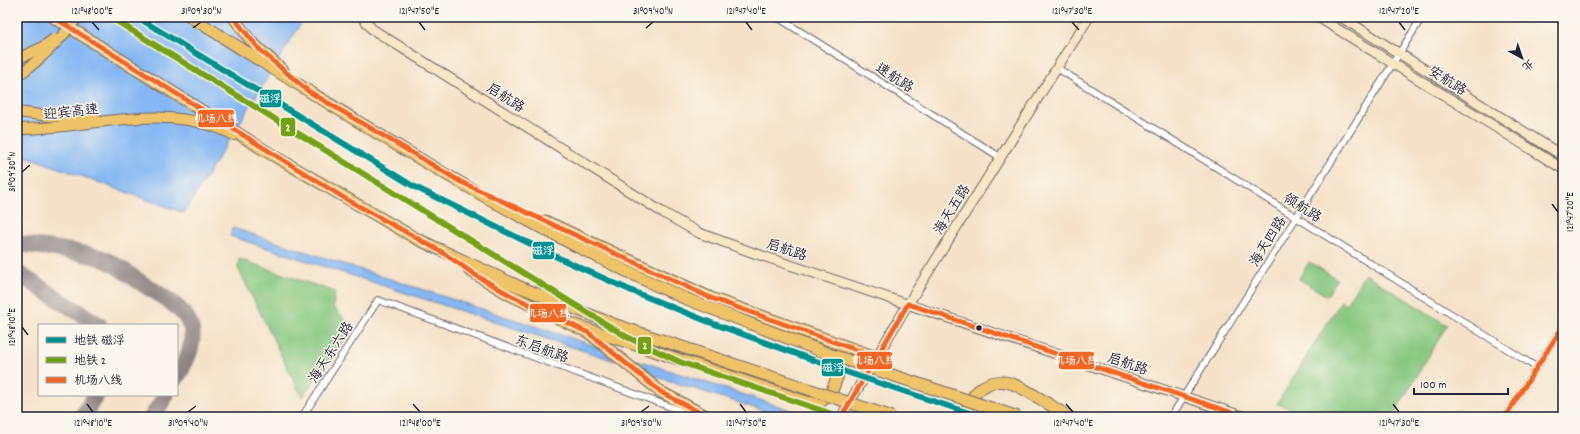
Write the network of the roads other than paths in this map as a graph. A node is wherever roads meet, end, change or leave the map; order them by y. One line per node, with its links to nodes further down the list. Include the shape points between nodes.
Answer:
1 (53, 17): 20 (highway)
2 (78, 17): 12 (main road, bridge, via 57,37); 15 (main road, bridge, via 60,40)
3 (191, 17): 16 (highway)
4 (233, 17): 16 (main road, via 260,50)
5 (363, 17): 28 (street, 启航路, via 372,29 699,233)
6 (777, 17): 22 (street, 速航路)
7 (1089, 17): 14 (street, 海天五路)
8 (1318, 17): 13 (street, 安航路)
9 (1341, 17): 11 (street, 安航路)
10 (1422, 17): 11 (street, 海天四路)
11 (1399, 53): 13 (street, 海天四路); 21 (street, 安航路)
12 (17, 59)
13 (1393, 62): 23 (street, 安航路); 25 (street, 海天四路)
14 (1057, 68): 22 (street, 海天五路); 25 (street, 领航路)
15 (17, 76)
16 (308, 91): 24 (highway)
17 (17, 112): 18 (main road, 迎宾高速, via 49,116)
18 (128, 118): 19 (main road, 迎宾高速); 20 (main road, 迎宾高速, via 164,117 199,123 229,132)
19 (17, 129)
20 (269, 153): 26 (highway)
21 (1563, 156)
22 (1000, 157): 28 (street, 海天五路)
23 (1563, 168)
24 (461, 182): 31 (highway, via 711,298); 41 (highway, bridge, via 600,259 684,298 829,354)
25 (1296, 217): 33 (street, 领航路); 34 (street, 海天四路)
26 (442, 252): 29 (highway, via 510,295); 39 (highway, bridge, via 527,290 616,325)
27 (378, 300): 35 (street, 海天东六路); 36 (street, 东启航路)
28 (908, 304): 32 (street, 海天五路); 34 (street, 启航路)
29 (567, 322): 31 (highway, via 810,403 822,401 831,393 844,360 842,349); 37 (highway, via 589,333 661,392)
30 (1563, 326): 33 (street)
31 (831, 341): 32 (highway)
32 (876, 357): 38 (street, 海天五路)
33 (1536, 367): 45 (street)
34 (1183, 396): 43 (street, 海天四路); 44 (street, 启航路)
35 (302, 417)
36 (698, 417)
37 (708, 417)
38 (841, 417)
39 (892, 417)
40 (966, 417): 42 (highway, via 966,407 973,394 986,385 998,382 1012,384)
41 (1018, 417)
42 (1069, 417)
43 (1171, 417)
44 (1245, 417)
45 (1505, 417)

